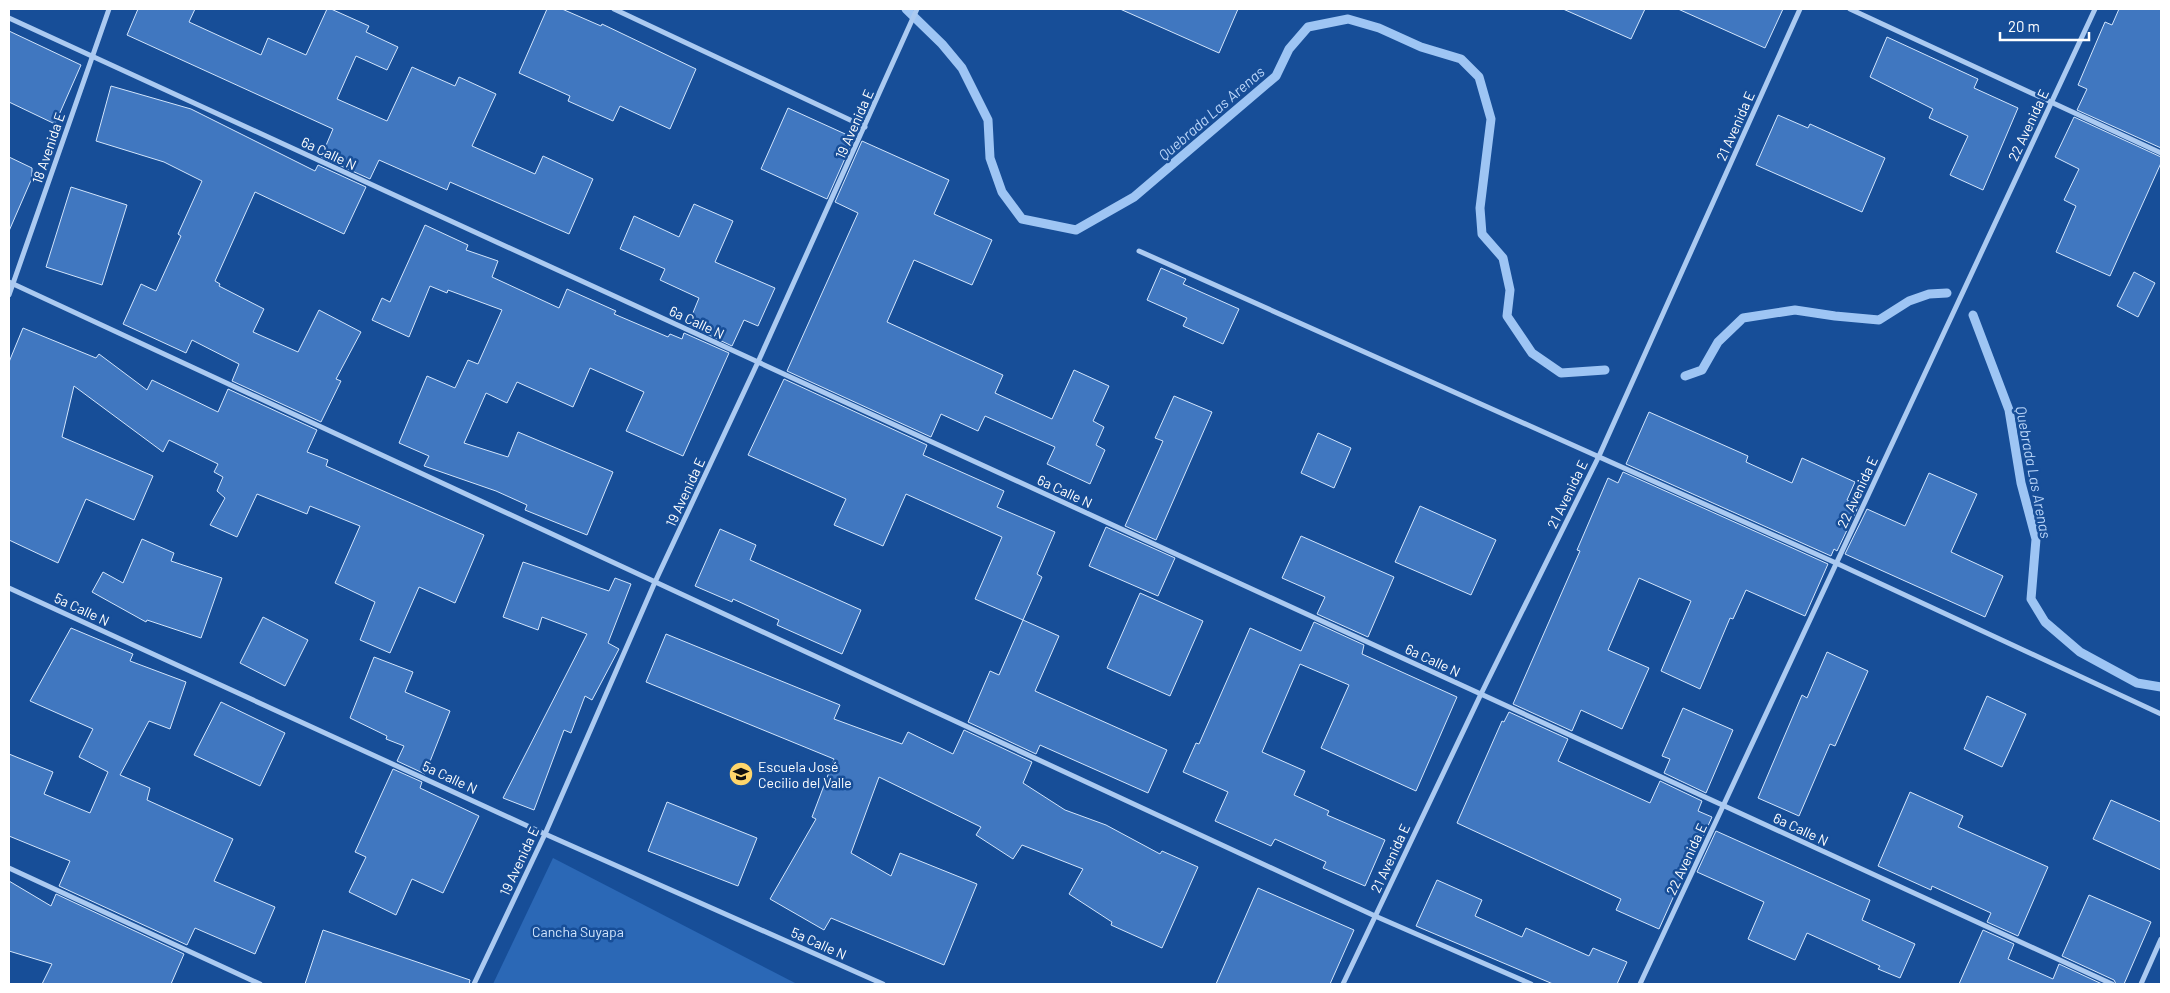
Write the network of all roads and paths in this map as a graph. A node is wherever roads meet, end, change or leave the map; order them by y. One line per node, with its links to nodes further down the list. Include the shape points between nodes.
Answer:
1 (109, 9): 8 (street, 18 Avenida E)
2 (614, 9): 10 (street)
3 (917, 9): 10 (street, 19 Avenida E)
4 (1800, 9): 16 (street, 21 Avenida E)
5 (1850, 9): 9 (street)
6 (2095, 9): 9 (street, 22 Avenida E)
7 (9, 18): 8 (street, 6a Calle N)
8 (92, 56): 13 (street, 18 Avenida E); 15 (street, 6a Calle N)
9 (2052, 102): 11 (street); 17 (street, 22 Avenida E)
10 (864, 127): 15 (street, 19 Avenida E)
11 (2161, 153)
12 (1139, 251): 16 (street)
13 (11, 283): 14 (street, 18 Avenida E); 18 (street)
14 (9, 295)
15 (758, 362): 18 (street, 19 Avenida E); 20 (street, 6a Calle N)
16 (1599, 456): 17 (street); 20 (street, 21 Avenida E)
17 (1836, 563): 21 (street); 22 (street, 22 Avenida E)
18 (656, 582): 23 (street, 19 Avenida E); 25 (street)
19 (9, 588): 23 (street, 5a Calle N)
20 (1480, 694): 22 (street, 6a Calle N); 25 (street, 21 Avenida E)
21 (2161, 714)
22 (1723, 805): 32 (street, 22 Avenida E); 33 (street, 6a Calle N)
23 (545, 834): 28 (street, 19 Avenida E); 29 (street, 5a Calle N)
24 (9, 868): 27 (street)
25 (1375, 916): 30 (street, 21 Avenida E); 31 (street)
26 (2161, 939): 34 (street)
27 (260, 984)
28 (474, 984)
29 (883, 984)
30 (1343, 984)
31 (1531, 984)
32 (1640, 984)
33 (2112, 984)
34 (2141, 984)

